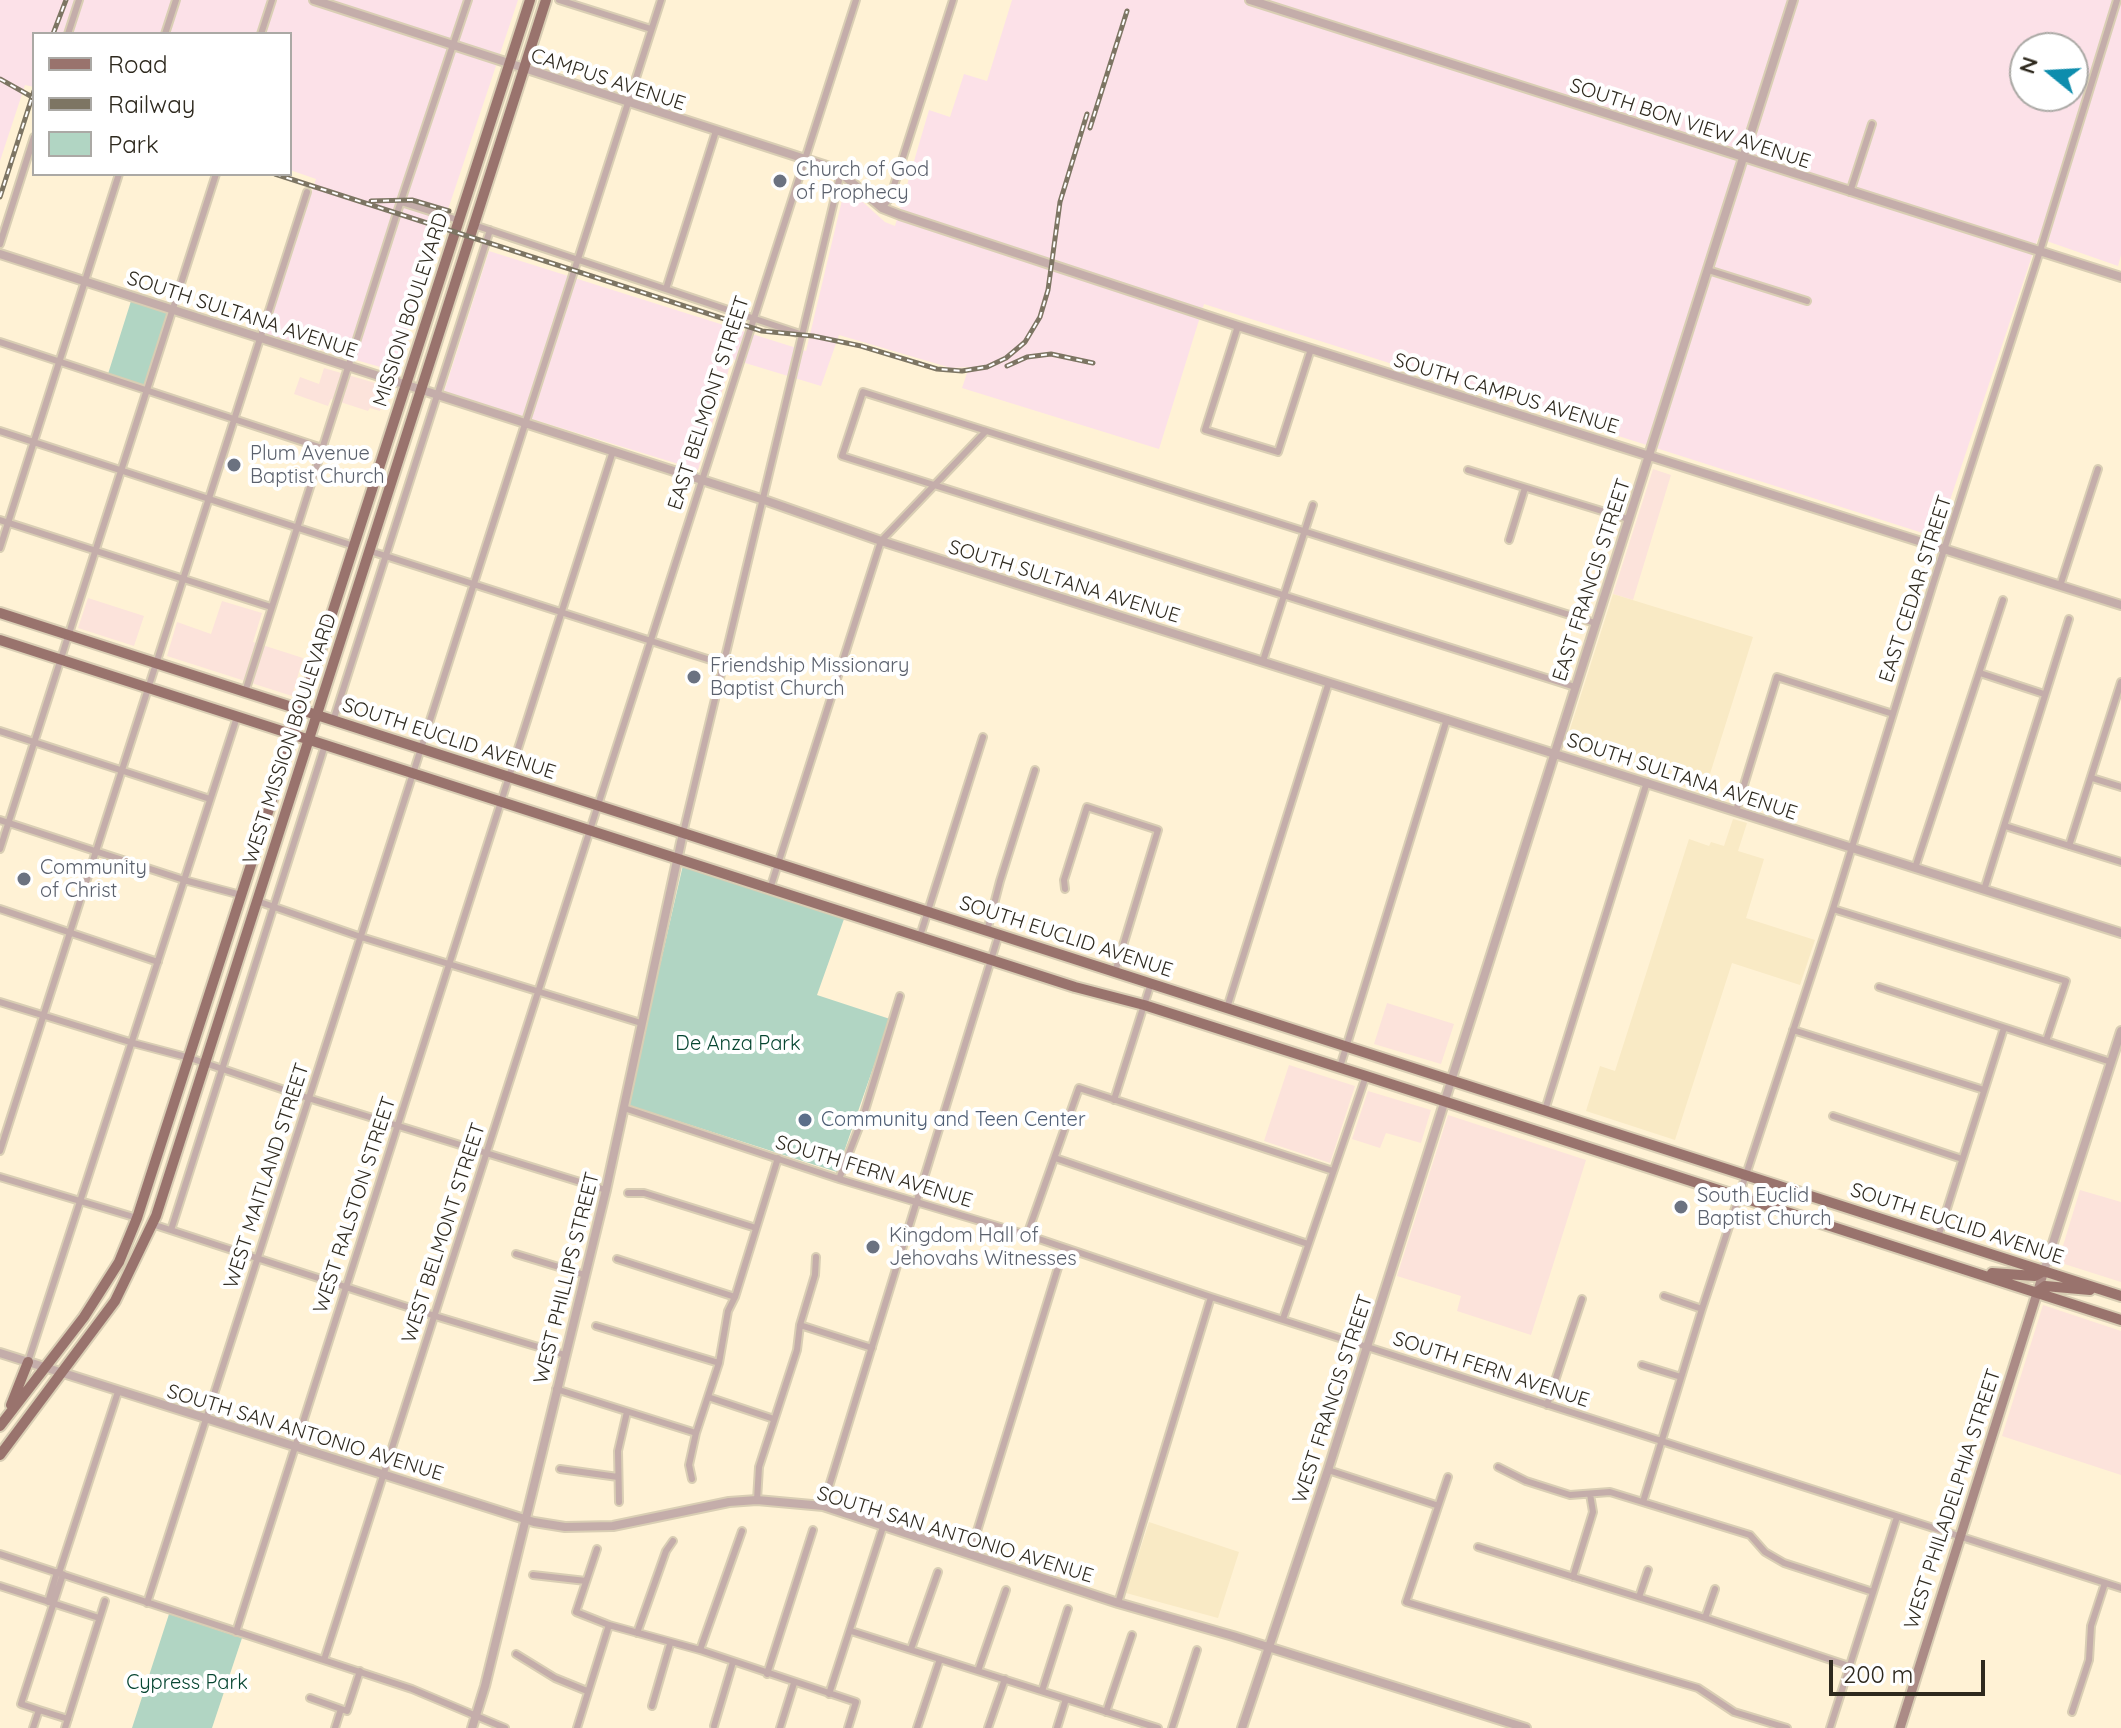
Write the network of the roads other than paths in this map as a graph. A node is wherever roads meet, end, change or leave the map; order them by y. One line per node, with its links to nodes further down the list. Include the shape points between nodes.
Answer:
1 (79, 0): 16 (street)
2 (176, 0): 17 (street)
3 (272, 0): 18 (street)
4 (314, 0): 19 (street, CAMPUS AVENUE)
5 (468, 0): 19 (street)
6 (530, 0): 20 (main road, MISSION BOULEVARD)
7 (546, 0): 21 (main road, WEST MISSION BOULEVARD)
8 (559, 0): 15 (street)
9 (661, 0): 15 (street, WEST MAITLAND STREET)
10 (856, 0): 27 (street, EAST BELMONT STREET)
11 (953, 0): 34 (street, via 890,198)
12 (1250, 0): 26 (street, SOUTH BON VIEW AVENUE)
13 (1793, 0): 26 (street, EAST FRANCIS STREET)
14 (2117, 0): 39 (street, EAST CEDAR STREET)
15 (651, 29): 22 (street, WEST MAITLAND STREET)
16 (69, 32)
17 (166, 32)
18 (262, 32)
19 (453, 46): 20 (street, CAMPUS AVENUE); 33 (street)
20 (509, 65): 21 (street, CAMPUS AVENUE); 35 (main road, MISSION BOULEVARD)
21 (525, 70): 22 (street, CAMPUS AVENUE); 36 (main road, WEST MISSION BOULEVARD)
22 (628, 102): 24 (street, CAMPUS AVENUE); 41 (street, WEST MAITLAND STREET)
23 (1872, 124): 32 (street)
24 (716, 131): 27 (street, CAMPUS AVENUE); 45 (street)
25 (32, 143): 38 (street)
26 (1742, 158): 32 (street, SOUTH BON VIEW AVENUE); 42 (street, EAST FRANCIS STREET)
27 (805, 159): 28 (street, CAMPUS AVENUE); 48 (street, EAST BELMONT STREET)
28 (841, 172): 34 (street, CAMPUS AVENUE); 50 (street)
29 (118, 176): 44 (street)
30 (215, 176): 47 (street)
31 (307, 192): 51 (street)
32 (1850, 192): 39 (street, SOUTH BON VIEW AVENUE)
33 (401, 202): 35 (street); 55 (street)
34 (882, 208): 49 (street, SOUTH CAMPUS AVENUE)
35 (458, 220): 56 (main road, MISSION BOULEVARD)
36 (474, 225): 37 (street); 58 (main road, WEST MISSION BOULEVARD)
37 (490, 230): 41 (street); 59 (street)
38 (0, 244)
39 (2040, 251): 43 (street, SOUTH BON VIEW AVENUE); 86 (street, EAST CEDAR STREET)
40 (0, 254): 44 (street, SOUTH SULTANA AVENUE)
41 (577, 260): 45 (street); 61 (street, WEST MAITLAND STREET)
42 (1708, 270): 46 (street); 67 (street, EAST FRANCIS STREET)
43 (2121, 277)
44 (85, 281): 47 (street, SOUTH SULTANA AVENUE); 54 (street)
45 (666, 289): 48 (street)
46 (1807, 301)
47 (173, 309): 51 (street, SOUTH SULTANA AVENUE); 57 (street)
48 (754, 317): 50 (street); 71 (street, EAST BELMONT STREET)
49 (1238, 326): 53 (street, SOUTH CAMPUS AVENUE); 53 (street, via 1205,430 1278,452)
50 (803, 335): 75 (street)
51 (260, 338): 55 (street, SOUTH SULTANA AVENUE); 60 (street)
52 (0, 342): 54 (street)
53 (1311, 349): 67 (street, SOUTH CAMPUS AVENUE)
54 (59, 361): 57 (street); 64 (street)
55 (348, 367): 56 (street, SOUTH SULTANA AVENUE); 65 (street)
56 (406, 385): 58 (street, SOUTH SULTANA AVENUE); 84 (main road, MISSION BOULEVARD)
57 (147, 390): 60 (street); 69 (street)
58 (421, 390): 59 (street, SOUTH SULTANA AVENUE); 88 (main road, WEST MISSION BOULEVARD)
59 (436, 395): 61 (street, SOUTH SULTANA AVENUE); 89 (street)
60 (234, 419): 65 (street); 74 (street)
61 (525, 424): 66 (street, SOUTH SULTANA AVENUE); 91 (street, WEST MAITLAND STREET)
62 (0, 431): 64 (street)
63 (986, 431): 72 (street); 72 (street, via 863,392 842,456); 81 (street)
64 (33, 442): 69 (street); 79 (street)
65 (322, 448): 80 (street)
66 (613, 451): 71 (street, SOUTH SULTANA AVENUE); 97 (street, WEST RALSTON STREET)
67 (1648, 456): 77 (street, EAST FRANCIS STREET); 86 (street, SOUTH CAMPUS AVENUE)
68 (2098, 469): 92 (street)
69 (120, 470): 74 (street); 87 (street)
70 (1468, 470): 73 (street)
71 (701, 480): 75 (street, SOUTH SULTANA AVENUE); 103 (street, EAST BELMONT STREET)
72 (934, 485): 83 (street); 93 (street)
73 (1525, 488): 77 (street); 82 (street)
74 (210, 499): 80 (street); 90 (street)
75 (764, 500): 83 (street, SOUTH SULTANA AVENUE); 107 (street)
76 (1313, 505): 81 (street)
77 (1628, 519): 100 (street, EAST FRANCIS STREET)
78 (0, 520): 79 (street)
79 (8, 523): 85 (street); 87 (street)
80 (298, 526): 84 (street); 96 (street)
81 (1304, 531): 93 (street); 100 (street)
82 (1509, 540)
83 (881, 541): 105 (street, SOUTH SULTANA AVENUE); 153 (street)
84 (354, 546): 119 (main road, MISSION BOULEVARD)
85 (0, 548)
86 (1944, 550): 92 (street, SOUTH CAMPUS AVENUE); 117 (street, EAST CEDAR STREET)
87 (95, 551): 90 (street); 101 (street)
88 (370, 551): 89 (street); 118 (main road, WEST MISSION BOULEVARD)
89 (385, 557): 91 (street); 122 (street)
90 (184, 580): 96 (street); 106 (street)
91 (473, 584): 97 (street); 130 (street, WEST MAITLAND STREET)
92 (2060, 586): 95 (street, SOUTH CAMPUS AVENUE)
93 (1284, 597): 105 (street); 111 (street)
94 (2003, 600): 108 (street)
95 (2121, 605)
96 (271, 607): 113 (street)
97 (561, 612): 103 (street); 136 (street, WEST RALSTON STREET)
98 (0, 613): 101 (main road, SOUTH EUCLID AVENUE)
99 (2069, 619): 114 (street)
100 (1595, 623): 111 (street, EAST FRANCIS STREET)
101 (68, 634): 104 (street); 106 (main road, SOUTH EUCLID AVENUE)
102 (0, 640): 104 (main road, SOUTH EUCLID AVENUE)
103 (649, 642): 107 (street); 140 (street, EAST BELMONT STREET)
104 (60, 660): 112 (main road, SOUTH EUCLID AVENUE); 127 (street)
105 (1263, 661): 109 (street, SOUTH SULTANA AVENUE)
106 (156, 663): 112 (street); 113 (main road, SOUTH EUCLID AVENUE)
107 (723, 664): 146 (street)
108 (1980, 673): 114 (street); 154 (street)
109 (1329, 682): 121 (street, SOUTH SULTANA AVENUE); 180 (street)
110 (2121, 682): 115 (street)
111 (1575, 687): 129 (street, EAST FRANCIS STREET)
112 (148, 688): 120 (main road, SOUTH EUCLID AVENUE); 131 (street)
113 (245, 692): 119 (main road, SOUTH EUCLID AVENUE)
114 (2044, 694): 144 (street)
115 (2112, 710): 116 (street); 134 (street)
116 (2121, 713)
117 (1893, 714): 141 (street, via 1777,677); 148 (street, EAST CEDAR STREET)
118 (317, 715): 119 (main road, SOUTH EUCLID AVENUE); 122 (main road, SOUTH EUCLID AVENUE); 126 (main road, WEST MISSION BOULEVARD)
119 (300, 716): 124 (main road, WEST MISSION BOULEVARD)
120 (237, 717): 124 (main road, SOUTH EUCLID AVENUE); 138 (street)
121 (1447, 719): 129 (street, SOUTH SULTANA AVENUE); 188 (street)
122 (333, 721): 130 (main road, SOUTH EUCLID AVENUE)
123 (0, 731): 127 (street)
124 (294, 735): 126 (main road, SOUTH EUCLID AVENUE); 159 (main road, WEST MISSION BOULEVARD)
125 (983, 737): 164 (street)
126 (309, 740): 128 (main road, SOUTH EUCLID AVENUE); 160 (main road, WEST MISSION BOULEVARD)
127 (34, 743): 131 (street); 143 (street)
128 (325, 745): 133 (main road, SOUTH EUCLID AVENUE); 161 (street)
129 (1554, 753): 135 (street, SOUTH SULTANA AVENUE); 195 (street, EAST FRANCIS STREET)
130 (419, 755): 133 (street, WEST MAITLAND STREET); 136 (main road, SOUTH EUCLID AVENUE)
131 (122, 770): 138 (street); 150 (street)
132 (1035, 770): 165 (street, via 1000,881)
133 (413, 773): 139 (main road, SOUTH EUCLID AVENUE); 169 (street, WEST MAITLAND STREET)
134 (2092, 778): 137 (street); 147 (street)
135 (1647, 782): 141 (street, SOUTH SULTANA AVENUE); 201 (street)
136 (508, 783): 139 (street, WEST RALSTON STREET); 140 (main road, SOUTH EUCLID AVENUE)
137 (2121, 787)
138 (210, 799): 155 (street)
139 (502, 801): 145 (main road, SOUTH EUCLID AVENUE); 172 (street, WEST RALSTON STREET)
140 (596, 811): 145 (street, WEST BELMONT STREET); 146 (main road, SOUTH EUCLID AVENUE)
141 (1736, 811): 148 (street, SOUTH SULTANA AVENUE)
142 (0, 820): 143 (street)
143 (9, 823): 149 (street); 150 (street)
144 (2005, 826): 147 (street); 158 (street)
145 (589, 830): 151 (main road, SOUTH EUCLID AVENUE); 176 (street, WEST BELMONT STREET)
146 (683, 833): 151 (street, WEST PHILLIPS STREET); 153 (main road, SOUTH EUCLID AVENUE)
147 (2069, 846): 152 (street)
148 (1850, 847): 154 (street, SOUTH SULTANA AVENUE); 163 (street, EAST CEDAR STREET)
149 (0, 849)
150 (96, 850): 155 (street); 166 (street)
151 (678, 859): 156 (main road, SOUTH EUCLID AVENUE); 182 (street, WEST PHILLIPS STREET)
152 (2121, 862)
153 (778, 864): 156 (street); 164 (main road, SOUTH EUCLID AVENUE)
154 (1915, 868): 158 (street, SOUTH SULTANA AVENUE)
155 (184, 880): 159 (street); 171 (street)
156 (770, 889): 168 (main road, SOUTH EUCLID AVENUE)
157 (1065, 889): 173 (street, via 1087,807 1158,830)
158 (1984, 890): 167 (street, SOUTH SULTANA AVENUE)
159 (242, 896): 189 (main road, WEST MISSION BOULEVARD)
160 (257, 901): 161 (street); 191 (main road, WEST MISSION BOULEVARD)
161 (273, 907): 169 (street); 193 (street)
162 (0, 909): 166 (street)
163 (1833, 909): 184 (street, EAST CEDAR STREET); 186 (street, via 2066,981)
164 (928, 912): 165 (main road, SOUTH EUCLID AVENUE); 168 (street)
165 (993, 932): 170 (street); 173 (main road, SOUTH EUCLID AVENUE)
166 (71, 933): 171 (street); 181 (street)
167 (2121, 933)
168 (920, 936): 170 (main road, SOUTH EUCLID AVENUE)
169 (361, 937): 172 (street); 197 (street, WEST MAITLAND STREET)
170 (991, 959): 179 (main road, SOUTH EUCLID AVENUE); 218 (street)
171 (158, 962): 187 (street)
172 (449, 964): 176 (street); 203 (street, WEST RALSTON STREET)
173 (1115, 972): 174 (main road, SOUTH EUCLID AVENUE)
174 (1151, 983): 179 (street); 180 (main road, SOUTH EUCLID AVENUE)
175 (1879, 987): 183 (street)
176 (539, 991): 182 (street); 207 (street, WEST BELMONT STREET)
177 (900, 996): 213 (street)
178 (0, 1002): 181 (street)
179 (1144, 1005): 192 (main road, SOUTH EUCLID AVENUE); 198 (street)
180 (1227, 1008): 188 (main road, SOUTH EUCLID AVENUE)
181 (44, 1015): 187 (street); 206 (street)
182 (641, 1023): 200 (street, WEST PHILLIPS STREET)
183 (2004, 1028): 186 (street); 196 (street)
184 (1793, 1030): 196 (street); 214 (street, EAST CEDAR STREET)
185 (2121, 1031): 190 (street)
186 (2046, 1041): 190 (street)
187 (133, 1043): 189 (street); 217 (street)
188 (1347, 1047): 192 (street); 195 (main road, SOUTH EUCLID AVENUE)
189 (190, 1058): 191 (street); 219 (main road, WEST MISSION BOULEVARD)
190 (2111, 1062): 235 (street)
191 (206, 1064): 193 (street); 220 (main road, WEST MISSION BOULEVARD)
192 (1340, 1067): 194 (main road, SOUTH EUCLID AVENUE)
193 (221, 1070): 197 (street); 223 (street)
194 (1366, 1076): 199 (main road, SOUTH EUCLID AVENUE); 211 (street)
195 (1450, 1078): 199 (street, WEST FRANCIS STREET); 201 (main road, SOUTH EUCLID AVENUE)
196 (1984, 1090): 210 (street)
197 (308, 1098): 203 (street); 231 (street, WEST MAITLAND STREET)
198 (1114, 1100): 209 (street, via 1079,1088); 211 (street)
199 (1443, 1100): 205 (main road, SOUTH EUCLID AVENUE); 248 (street, WEST FRANCIS STREET)
200 (624, 1108): 208 (street, SOUTH FERN AVENUE); 215 (street, WEST PHILLIPS STREET)
201 (1545, 1110): 204 (main road, SOUTH EUCLID AVENUE)
202 (1833, 1116): 210 (street)
203 (398, 1126): 207 (street); 236 (street, WEST RALSTON STREET)
204 (1597, 1127): 205 (main road); 214 (main road, SOUTH EUCLID AVENUE)
205 (1589, 1148): 214 (main road, SOUTH EUCLID AVENUE)
206 (0, 1151)
207 (486, 1155): 215 (street); 243 (street, WEST BELMONT STREET)
208 (778, 1158): 213 (street, SOUTH FERN AVENUE); 222 (street)
209 (1055, 1158): 224 (street); 226 (street)
210 (1962, 1159): 225 (street)
211 (1333, 1171): 226 (street)
212 (0, 1177): 217 (street)
213 (839, 1179): 218 (street, SOUTH FERN AVENUE)
214 (1744, 1187): 221 (main road, SOUTH EUCLID AVENUE); 227 (main road, SOUTH EUCLID AVENUE); 242 (street, EAST CEDAR STREET)
215 (606, 1190): 234 (street, WEST PHILLIPS STREET)
216 (628, 1193): 222 (street, via 644,1193)
217 (80, 1203): 219 (street); 252 (street)
218 (917, 1203): 224 (street, SOUTH FERN AVENUE); 249 (street)
219 (137, 1218): 255 (main road, WEST MISSION BOULEVARD, via 119,1262)
220 (152, 1224): 223 (street); 256 (main road, WEST MISSION BOULEVARD, via 115,1301)
221 (1895, 1224): 225 (main road, SOUTH EUCLID AVENUE); 227 (main road)
222 (756, 1228): 239 (street)
223 (171, 1230): 231 (street)
224 (1027, 1235): 228 (street, SOUTH FERN AVENUE)
225 (1938, 1237): 235 (main road, SOUTH EUCLID AVENUE)
226 (1308, 1244): 244 (street)
227 (1889, 1245): 233 (main road, SOUTH EUCLID AVENUE)
228 (1064, 1248): 240 (street, SOUTH FERN AVENUE); 294 (street)
229 (516, 1254): 234 (street)
230 (816, 1257): 246 (street)
231 (258, 1258): 236 (street); 265 (street, WEST MAITLAND STREET)
232 (617, 1259): 239 (street)
233 (1958, 1267): 235 (main road, SOUTH EUCLID AVENUE); 235 (main road)
234 (585, 1275): 251 (street, WEST PHILLIPS STREET)
235 (2040, 1281): 237 (main road, SOUTH EUCLID AVENUE); 237 (main road); 245 (main road, SOUTH EUCLID AVENUE); 289 (main road, WEST PHILADELPHIA STREET)
236 (346, 1286): 243 (street); 269 (street, WEST RALSTON STREET)
237 (2116, 1294)
238 (1664, 1296): 242 (street)
239 (735, 1297): 253 (street)
240 (1211, 1297): 244 (street, SOUTH FERN AVENUE); 311 (street)
241 (1582, 1299): 261 (street)
242 (1702, 1309): 257 (street, EAST CEDAR STREET)
243 (435, 1316): 251 (street); 274 (street, WEST BELMONT STREET)
244 (1283, 1319): 248 (street, SOUTH FERN AVENUE)
245 (2121, 1320)
246 (800, 1325): 249 (street); 264 (street)
247 (596, 1326): 253 (street)
248 (1367, 1347): 261 (street, SOUTH FERN AVENUE); 273 (street, WEST FRANCIS STREET)
249 (872, 1348): 283 (street)
250 (0, 1353): 252 (street, SOUTH SAN ANTONIO AVENUE)
251 (565, 1355): 258 (street, WEST PHILLIPS STREET)
252 (28, 1362): 255 (street, SOUTH SAN ANTONIO AVENUE); 263 (main road)
253 (719, 1363): 260 (street)
254 (1642, 1365): 257 (street)
255 (45, 1368): 256 (street, SOUTH SAN ANTONIO AVENUE); 263 (main road, WEST MISSION BOULEVARD)
256 (63, 1373): 259 (street, SOUTH SAN ANTONIO AVENUE); 270 (main road, WEST MISSION BOULEVARD)
257 (1681, 1377): 268 (street, EAST CEDAR STREET)
258 (556, 1389): 262 (street); 285 (street, WEST PHILLIPS STREET)
259 (118, 1392): 265 (street, SOUTH SAN ANTONIO AVENUE); 297 (street)
260 (708, 1397): 264 (street); 267 (street)
261 (1547, 1405): 268 (street, SOUTH FERN AVENUE)
262 (627, 1412): 267 (street); 275 (street)
263 (7, 1416): 266 (main road, WEST MISSION BOULEVARD)
264 (774, 1419): 279 (street, via 759,1467)
265 (204, 1420): 269 (street, SOUTH SAN ANTONIO AVENUE); 310 (street, WEST MAITLAND STREET)
266 (0, 1426)
267 (696, 1433): 277 (street, via 689,1465)
268 (1662, 1441): 281 (street, EAST CEDAR STREET); 284 (street, SOUTH FERN AVENUE)
269 (294, 1445): 274 (street, SOUTH SAN ANTONIO AVENUE); 317 (street, WEST RALSTON STREET)
270 (0, 1455)
271 (1498, 1467): 278 (street, via 1570,1495)
272 (560, 1469): 275 (street)
273 (1328, 1470): 282 (street); 321 (street, WEST FRANCIS STREET)
274 (382, 1474): 285 (street, SOUTH SAN ANTONIO AVENUE); 327 (street, WEST BELMONT STREET)
275 (618, 1477): 280 (street)
276 (1448, 1477): 282 (street)
277 (692, 1479)
278 (1590, 1494): 281 (street, via 1610,1492); 299 (street, via 1593,1512)
279 (757, 1500): 283 (street, SOUTH SAN ANTONIO AVENUE); 285 (street, SOUTH SAN ANTONIO AVENUE, via 613,1526 565,1527)
280 (619, 1502)
281 (1643, 1502): 306 (street, via 1750,1535 1784,1563)
282 (1436, 1505): 365 (street, via 1406,1602 1698,1688 1734,1712)
283 (823, 1506): 286 (street, SOUTH SAN ANTONIO AVENUE)
284 (1897, 1517): 289 (street, SOUTH FERN AVENUE); 306 (street)
285 (525, 1519): 345 (street, WEST PHILLIPS STREET)
286 (883, 1527): 294 (street, SOUTH SAN ANTONIO AVENUE); 316 (street)
287 (813, 1530): 332 (street)
288 (742, 1531): 323 (street)
289 (1960, 1537): 301 (street, SOUTH FERN AVENUE); 367 (main road, WEST PHILADELPHIA STREET)
290 (673, 1541): 318 (street)
291 (1478, 1547): 299 (street)
292 (597, 1549): 300 (street)
293 (0, 1554): 297 (street)
294 (970, 1554): 311 (street, SOUTH SAN ANTONIO AVENUE)
295 (1648, 1570): 307 (street)
296 (938, 1572): 322 (street)
297 (60, 1573): 309 (street); 310 (street)
298 (533, 1575): 300 (street)
299 (1573, 1577): 307 (street)
300 (586, 1581): 315 (street, via 576,1612)
301 (2105, 1583): 303 (street, SOUTH FERN AVENUE); 344 (street)
302 (0, 1586): 309 (street)
303 (2121, 1588)
304 (1715, 1589): 314 (street)
305 (1006, 1590): 331 (street)
306 (1873, 1592): 329 (street)
307 (1639, 1597): 314 (street)
308 (105, 1601): 313 (street)
309 (51, 1603): 313 (street); 342 (street, via 21,1704)
310 (147, 1603): 317 (street)
311 (1118, 1603): 321 (street, SOUTH SAN ANTONIO AVENUE)
312 (1068, 1609): 336 (street)
313 (99, 1618): 346 (street)
314 (1705, 1618): 329 (street)
315 (609, 1625): 318 (street); 335 (street)
316 (851, 1631): 322 (street); 337 (street)
317 (236, 1632): 327 (street)
318 (637, 1633): 320 (street)
319 (1132, 1635): 343 (street)
320 (670, 1644): 323 (street); 340 (street)
321 (1269, 1647): 363 (street, WEST FRANCIS STREET); 364 (street, SOUTH SAN ANTONIO AVENUE)
322 (911, 1649): 326 (street)
323 (700, 1650): 328 (street)
324 (1197, 1650): 362 (street)
325 (516, 1654): 335 (street)
326 (940, 1659): 331 (street); 357 (street)
327 (324, 1660): 330 (street)
328 (733, 1662): 332 (street); 348 (street)
329 (1849, 1666): 366 (street)
330 (360, 1671): 341 (street, via 347,1711); 345 (street)
331 (978, 1671): 333 (street)
332 (767, 1674): 334 (street)
333 (1005, 1679): 336 (street); 358 (street)
334 (794, 1683): 337 (street); 355 (street)
335 (587, 1691): 354 (street)
336 (1042, 1691): 339 (street)
337 (829, 1694): 356 (street, via 856,1702)
338 (310, 1698): 341 (street)
339 (1066, 1699): 343 (street); 359 (street)
340 (652, 1706)
341 (341, 1709): 351 (street)
342 (39, 1710): 346 (street); 349 (street)
343 (1106, 1712): 347 (street)
344 (2072, 1712)
345 (477, 1715): 352 (street, WEST PHILLIPS STREET); 353 (street)
346 (68, 1719): 350 (street)
347 (1128, 1719): 360 (street); 361 (street)
348 (714, 1726)
349 (33, 1728)
350 (65, 1728)
351 (335, 1728)
352 (472, 1728)
353 (505, 1728)
354 (577, 1728)
355 (780, 1728)
356 (848, 1728)
357 (917, 1728)
358 (988, 1728)
359 (1057, 1728)
360 (1125, 1728)
361 (1158, 1728)
362 (1172, 1728)
363 (1242, 1728)
364 (1526, 1728)
365 (1787, 1728)
366 (1830, 1728)
367 (1900, 1728)

